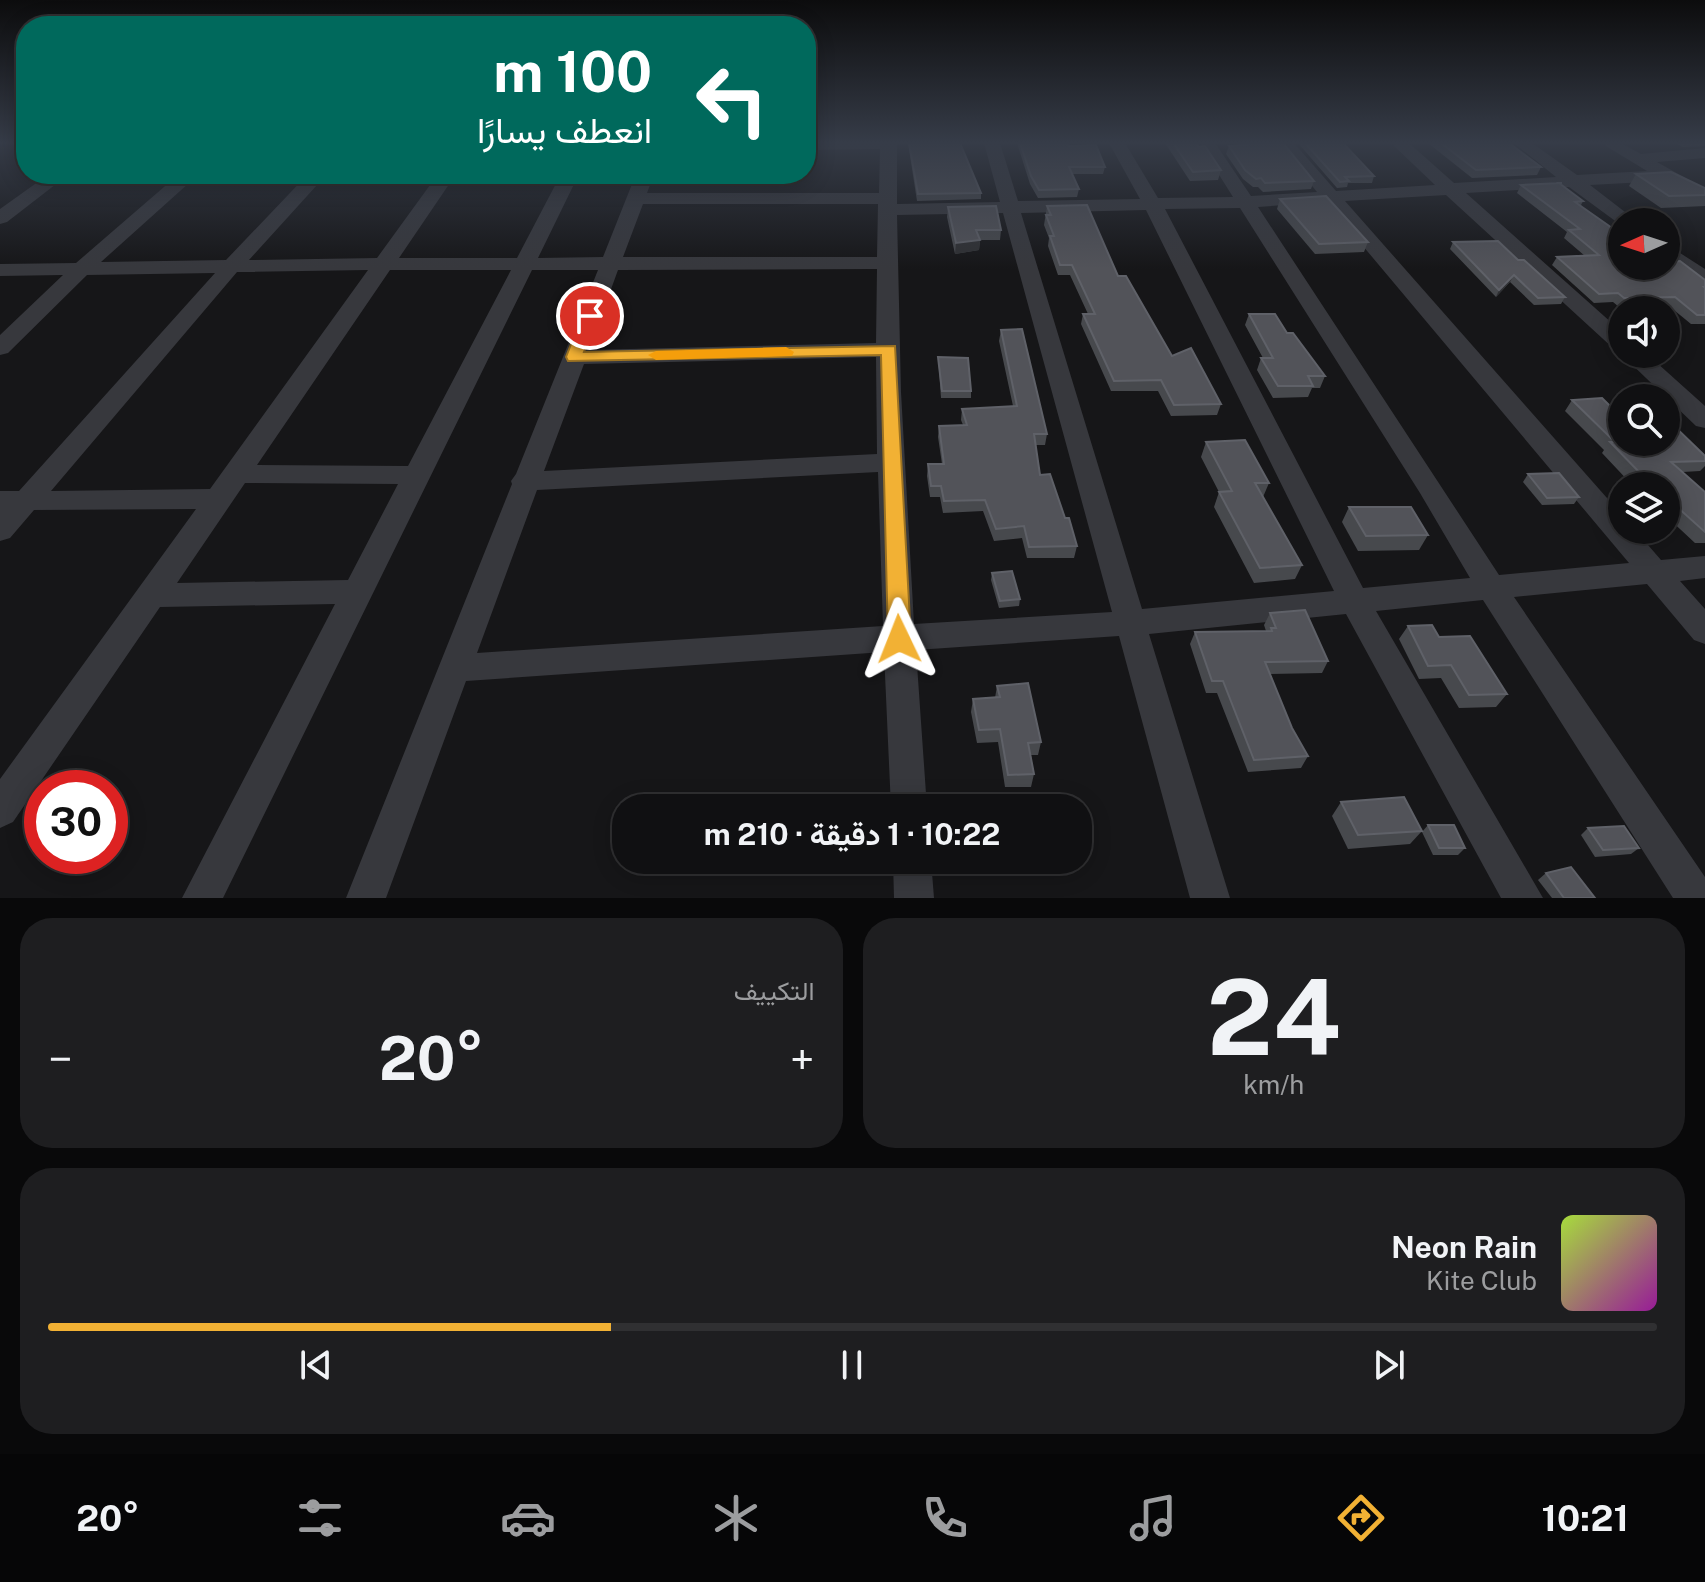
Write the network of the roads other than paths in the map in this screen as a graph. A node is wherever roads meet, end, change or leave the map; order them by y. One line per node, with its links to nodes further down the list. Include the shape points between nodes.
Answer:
1 (45, 185): 24 (street)
2 (178, 185): 32 (street)
3 (308, 185): 30 (street)
4 (439, 185): 29 (street)
5 (564, 185): 26 (street)
6 (887, 185): 20 (street)
7 (1003, 185): 23 (street)
8 (1141, 185): 21 (street)
9 (1235, 185): 19 (street)
10 (1323, 185): 18 (street)
11 (1447, 185): 16 (street)
12 (1521, 185): 16 (street)
13 (1579, 185): 22 (street)
14 (1685, 185): 17 (street)
15 (640, 186): 20 (street); 27 (street)
16 (1453, 190): 18 (street); 34 (street)
17 (1705, 196)
18 (1334, 197): 19 (street); 48 (street)
19 (1246, 202): 21 (street); 49 (street)
20 (886, 204): 23 (street); 28 (street)
21 (1153, 205): 23 (street); 52 (street)
22 (1610, 208)
23 (1009, 209): 53 (street)
24 (0, 218)
25 (1680, 260): 33 (street)
26 (525, 263): 27 (street); 29 (street); 42 (street)
27 (610, 263): 28 (street); 37 (street)
28 (886, 263): 36 (street)
29 (385, 264): 30 (street); 41 (street)
30 (231, 267): 32 (street); 45 (street)
31 (0, 270): 32 (street)
32 (80, 270): 35 (street)
33 (1705, 279)
34 (1608, 331)
35 (0, 348)
36 (889, 350): 37 (street); 40 (street)
37 (574, 357): 43 (street)
38 (1648, 368): 39 (street)
39 (1705, 420)
40 (893, 462): 43 (street); 55 (street)
41 (237, 474): 42 (street); 44 (street)
42 (420, 475): 50 (street)
43 (524, 481): 56 (street)
44 (219, 499): 45 (street); 51 (street)
45 (13, 500): 46 (street)
46 (0, 531)
47 (1705, 567): 48 (street)
48 (1652, 572): 49 (street); 54 (street)
49 (1492, 589): 52 (street); 65 (street)
50 (360, 592): 51 (street); 60 (street)
51 (153, 595): 58 (street)
52 (1355, 602): 53 (street); 64 (street)
53 (1129, 623): 55 (street); 63 (street)
54 (1705, 631)
55 (899, 639): 56 (street); 57 (street)
56 (454, 668): 61 (street)
57 (908, 794)
58 (0, 810)
59 (913, 874): 62 (street)
60 (202, 898)
61 (366, 898)
62 (914, 898)
63 (1210, 898)
64 (1523, 898)
65 (1696, 898)

